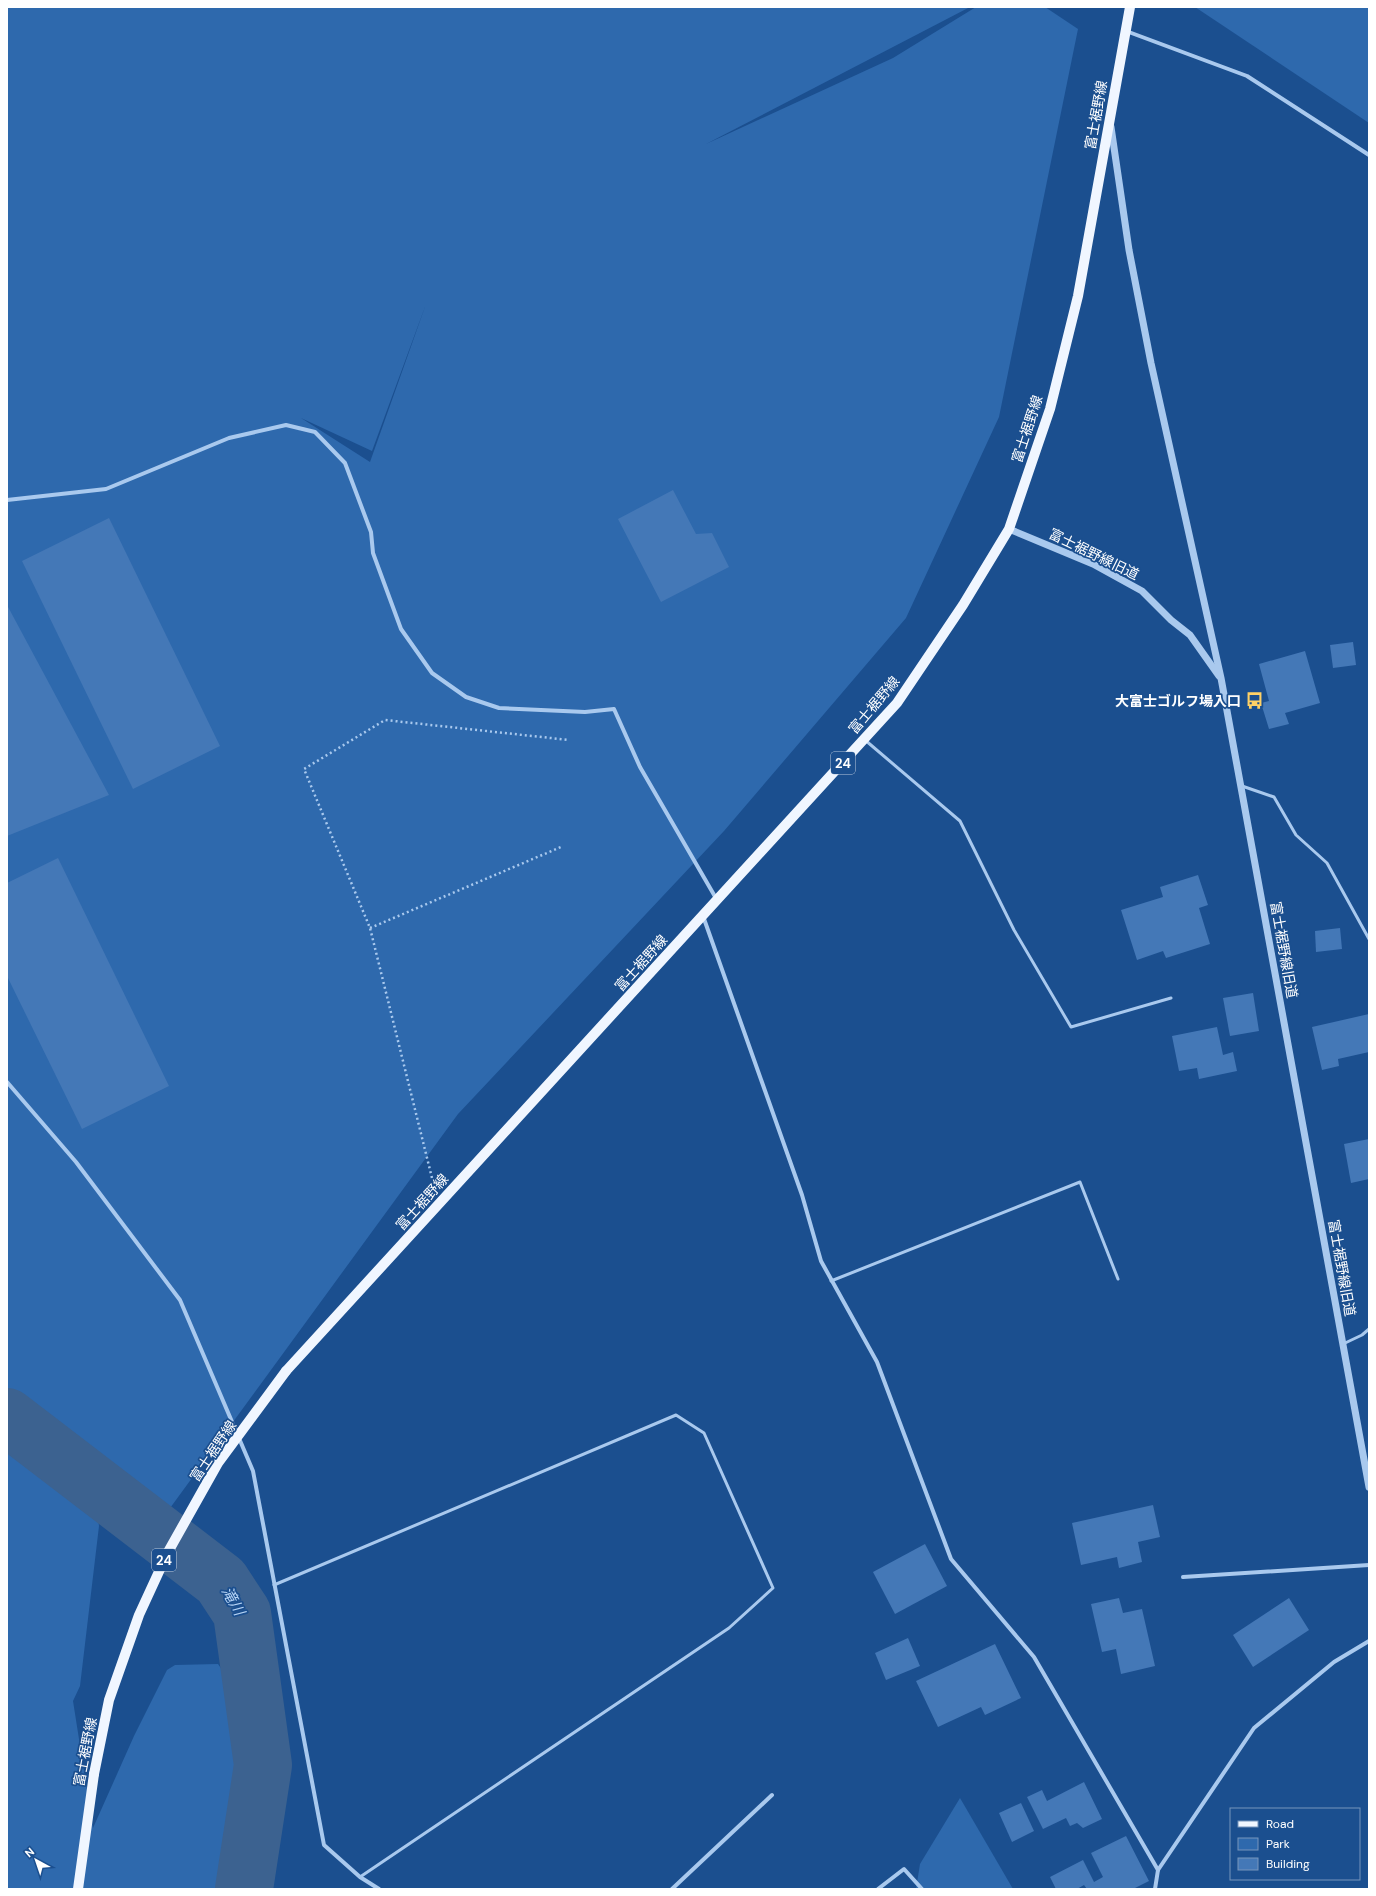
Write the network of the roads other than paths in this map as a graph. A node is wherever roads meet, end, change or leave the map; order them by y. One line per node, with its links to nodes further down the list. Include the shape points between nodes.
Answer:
1 (1130, 7): 2 (main road, 富士裾野線 / 24)
2 (1125, 31): 3 (main road, 富士裾野線 / 24); 4 (street, via 1247,76)
3 (1110, 119): 6 (main road, 富士裾野線 / 24, via 1078,296 1050,408); 7 (street, via 1129,250 1151,363)
4 (1369, 155)
5 (7, 500): 10 (street, via 106,489 228,438 286,425 315,432 345,463 371,532 373,553 401,629 432,673 466,696 499,708 585,712 614,709 640,767)
6 (1009, 529): 7 (street, 富士裾野線旧道, via 1093,564 1142,591 1190,635); 8 (main road, 富士裾野線 / 24, via 964,605 897,703)
7 (1221, 678): 9 (street, 富士裾野線旧道)
8 (864, 739): 10 (main road, 富士裾野線 / 24); 13 (lane, via 960,821 1014,930 1071,1028)
9 (1241, 785): 12 (lane, via 1274,797 1296,835 1327,863); 18 (street, 富士裾野線旧道)
10 (717, 901): 11 (main road, 富士裾野線 / 24)
11 (703, 916): 16 (street, via 802,1195 821,1261); 27 (main road, 富士裾野線 / 24, bridge, via 286,1371 218,1463 168,1552 139,1615 109,1700 94,1774)
12 (1369, 939)
13 (1171, 998)
14 (7, 1082): 22 (street, via 76,1162 180,1300 253,1471)
15 (1118, 1278): 16 (lane, via 1080,1182)
16 (831, 1281): 25 (street, via 877,1362 951,1559 1034,1657)
17 (1369, 1329): 18 (lane)
18 (1343, 1345): 19 (street, 富士裾野線旧道)
19 (1369, 1487)
20 (1369, 1565): 21 (street)
21 (1183, 1577)
22 (274, 1585): 26 (street, via 324,1845); 26 (lane, via 676,1416 704,1433 773,1588 729,1628)
23 (1369, 1641): 25 (street, via 1334,1662 1254,1728)
24 (772, 1795): 29 (street)
25 (1158, 1870): 32 (street)
26 (360, 1876): 28 (street)
27 (78, 1889)
28 (379, 1889)
29 (672, 1889)
30 (878, 1889): 31 (street, via 904,1869)
31 (922, 1889)
32 (1155, 1889)

